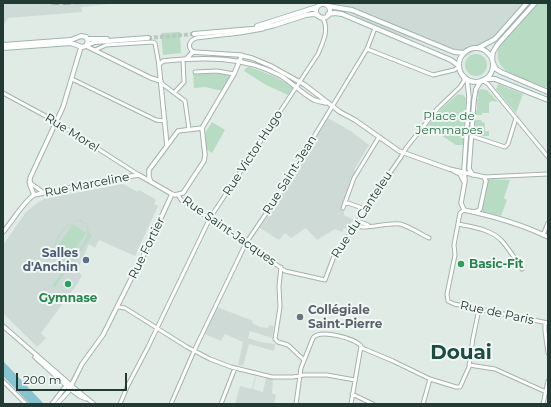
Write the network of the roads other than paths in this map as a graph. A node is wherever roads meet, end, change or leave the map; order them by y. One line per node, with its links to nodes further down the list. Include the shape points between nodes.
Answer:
1 (528, 3): 19 (main road, via 495,39)
2 (535, 3): 26 (main road, via 497,45)
3 (328, 6): 4 (main road, via 322,4); 5 (main road); 23 (main road, via 352,10 454,52)
4 (317, 7): 6 (main road, via 316,12); 9 (main road)
5 (328, 14): 6 (main road); 8 (main road, via 340,14)
6 (320, 16): 7 (main road, via 306,15); 36 (street, Rue Victor Hugo, via 326,25 325,35 318,54)
7 (271, 26): 9 (main road); 22 (street, via 247,33 196,38 190,44)
8 (375, 28): 20 (street, Rue Saint-Jean); 29 (main road, via 451,60)
9 (244, 29): 10 (main road)
10 (194, 34)
11 (77, 38): 13 (main road, via 82,36); 15 (main road); 17 (main road)
12 (148, 38): 14 (main road)
13 (87, 39): 14 (main road); 16 (main road)
14 (117, 40): 16 (main road)
15 (3, 45)
16 (86, 45): 17 (main road); 21 (street)
17 (79, 46): 18 (main road, via 69,44); 33 (street)
18 (3, 48)
19 (477, 48): 23 (main road); 26 (main road, via 486,51)
20 (367, 49): 29 (street, via 433,75 454,70); 42 (street, Rue Saint-Jean)
21 (95, 50): 28 (street, via 106,45 155,43); 35 (street)
22 (193, 52): 24 (street); 25 (street)
23 (464, 53): 29 (main road)
24 (242, 55): 27 (street); 36 (street, via 271,66)
25 (184, 59): 27 (street, via 216,58); 28 (street, via 163,61); 40 (street, via 184,82)
26 (492, 61): 34 (main road, via 491,71); 38 (main road, via 501,72)
27 (240, 62): 31 (street); 37 (street, via 268,70)
28 (159, 65): 35 (street)
29 (459, 66): 32 (main road)
30 (195, 72): 31 (street)
31 (234, 74): 46 (street)
32 (465, 77): 34 (main road, via 473,81); 51 (street, Rue du Canteleu, via 460,87 440,106); 54 (street, via 469,97)
33 (72, 79): 44 (street, via 156,120); 45 (street)
34 (482, 80): 41 (main road, via 498,79); 43 (street); 48 (street, via 476,87 474,96)
35 (161, 82): 40 (street); 44 (street)
36 (300, 82): 37 (street, Rue Victor Hugo); 42 (street)
37 (297, 87): 42 (street, via 314,100); 73 (street, Rue Victor Hugo)
38 (548, 92)
39 (3, 93): 45 (street, Rue Morel)
40 (174, 93): 47 (street, via 186,102)
41 (548, 100)
42 (331, 105): 49 (street); 83 (street, Rue Saint-Jean, via 278,196)
43 (516, 118): 48 (street, via 505,147); 52 (street)
44 (165, 121): 50 (street)
45 (56, 122): 56 (street, Rue Morel); 59 (street)
46 (202, 128): 47 (street); 65 (street, via 204,161 185,191)
47 (189, 129): 50 (street, via 178,131)
48 (472, 136): 57 (street, via 470,172)
49 (379, 137): 51 (street); 66 (street, via 355,176)
50 (167, 146): 60 (street, via 149,172)
51 (403, 152): 53 (street); 69 (street, Rue du Canteleu)
52 (548, 156)
53 (449, 169): 54 (street); 61 (street, via 460,175)
54 (464, 172): 57 (street); 61 (street)
55 (548, 174): 58 (street)
56 (139, 175): 60 (street); 62 (street, Rue Marceline)
57 (474, 175): 58 (street)
58 (484, 177): 68 (street, via 486,181)
59 (30, 182): 62 (street); 64 (street)
60 (152, 182): 63 (street)
61 (464, 186): 70 (street, via 461,203)
62 (44, 193): 64 (street, Rue Marceline)
63 (172, 194): 65 (street); 87 (street, Rue Fortier)
64 (34, 195): 79 (street, via 28,199)
65 (178, 195): 73 (street, Rue Saint-Jacques, via 180,199)
66 (345, 202): 67 (street); 69 (street)
67 (343, 208)
68 (480, 208): 71 (street); 72 (street)
69 (365, 209): 74 (street, Rue du Canteleu)
70 (464, 210): 71 (street); 78 (street, via 460,212)
71 (473, 212): 72 (street)
72 (486, 215): 80 (street)
73 (210, 218): 83 (street, Rue Saint-Jacques); 93 (street, Rue Victor Hugo)
74 (358, 221): 76 (street, Rue du Canteleu); 77 (street)
75 (548, 223): 80 (street)
76 (356, 226): 77 (street); 86 (street, Rue du Canteleu, via 336,251)
77 (370, 226): 82 (street, via 401,225)
78 (457, 226): 85 (street, via 489,232 501,240); 90 (street, Rue de Paris, via 448,299 452,304)
79 (3, 232)
80 (544, 235): 81 (street)
81 (548, 237)
82 (428, 238)
83 (246, 242): 84 (street, Rue Saint-Jacques); 95 (street, Rue Saint-Jean)
84 (281, 267): 86 (street, Rue Saint-Jacques, via 287,271); 97 (street, via 280,306 275,339 288,345)
85 (522, 269)
86 (325, 280)
87 (121, 301): 88 (street, Rue Fortier); 89 (street)
88 (118, 307): 89 (street); 105 (street, Rue Fortier, via 102,337)
89 (124, 308): 93 (street)
90 (479, 309): 91 (street, Rue de Paris); 98 (street)
91 (546, 323): 96 (street)
92 (3, 326): 105 (street)
93 (157, 329): 95 (street); 112 (street, Rue Victor Hugo)
94 (361, 346): 97 (street, via 356,341 339,336 317,334); 101 (street); 102 (street)
95 (194, 351): 99 (street); 113 (street, Rue Saint-Jean)
96 (548, 353)
97 (304, 360): 100 (street)
98 (470, 365): 102 (street, via 460,387); 106 (street, via 493,368)
99 (235, 368): 100 (street, via 272,377); 114 (street)
100 (300, 375): 101 (street, via 330,375); 115 (street)
101 (355, 380): 107 (street)
102 (430, 380): 118 (street)
103 (3, 381): 108 (street)
104 (548, 381): 106 (street)
105 (69, 386): 109 (street); 110 (street); 111 (street)
106 (546, 392): 119 (street)
107 (352, 394): 116 (street); 117 (street)
108 (26, 404)
109 (52, 404)
110 (57, 404)
111 (94, 404)
112 (120, 404)
113 (172, 404)
114 (221, 404)
115 (296, 404)
116 (351, 404)
117 (373, 404)
118 (423, 404)
119 (543, 404)

